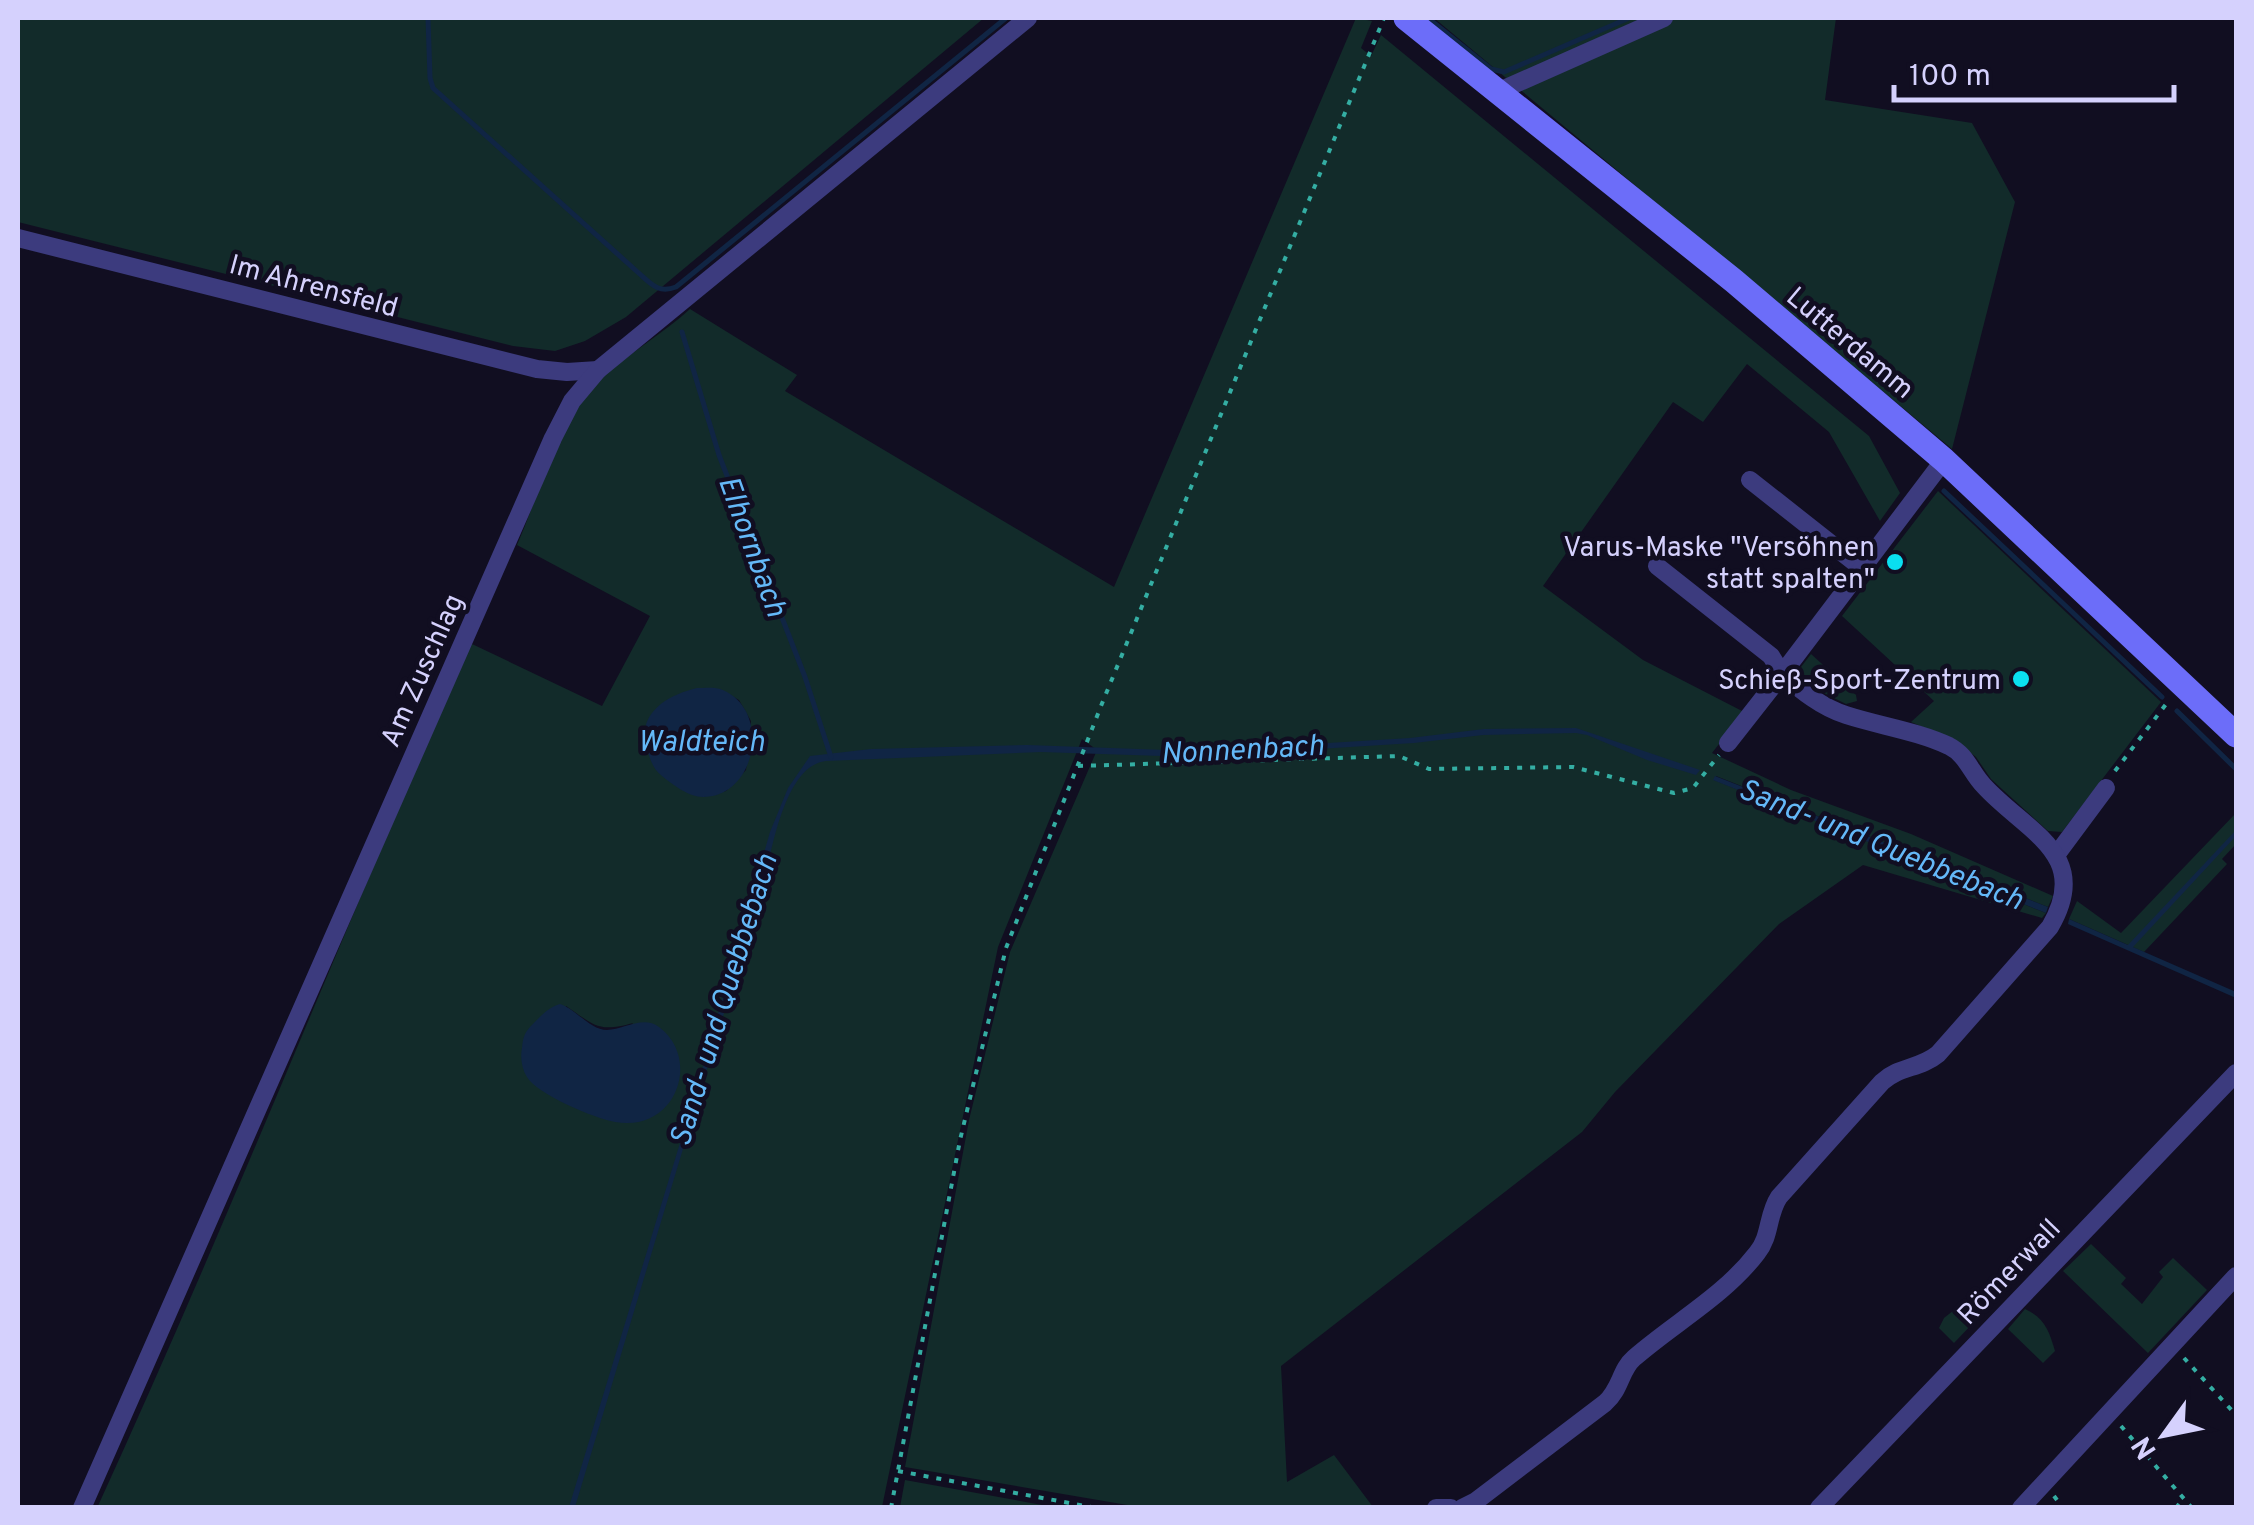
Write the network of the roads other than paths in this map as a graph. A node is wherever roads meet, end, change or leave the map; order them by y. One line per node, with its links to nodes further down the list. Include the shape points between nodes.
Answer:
1 (1028, 18): 6 (street, Am Zuschlag)
2 (1406, 18): 4 (street, Lutterdamm)
3 (1664, 18): 4 (street)
4 (1497, 92): 7 (street, Lutterdamm)
5 (18, 238): 6 (street, Im Ahrensfeld, via 537,369)
6 (598, 370): 18 (street, Am Zuschlag, via 553,438)
7 (1944, 460): 10 (street); 12 (street, Lutterdamm)
8 (1750, 480): 10 (street)
9 (1658, 566): 11 (street, via 1771,656)
10 (1863, 569): 11 (street)
11 (1782, 674): 13 (street); 15 (street, via 1828,708 1958,751 1982,785)
12 (2236, 735)
13 (1728, 744)
14 (2106, 788): 15 (street)
15 (2057, 854): 21 (street, via 2065,879 2050,927 1938,1054 1890,1074 1870,1095 1779,1197 1756,1255 1633,1359 1605,1403)
16 (2236, 1073): 22 (street, Römerwall)
17 (2236, 1276): 23 (street)
18 (82, 1508)
19 (1436, 1508): 20 (street)
20 (1450, 1508)
21 (1462, 1508)
22 (1819, 1508)
23 (2021, 1508)

